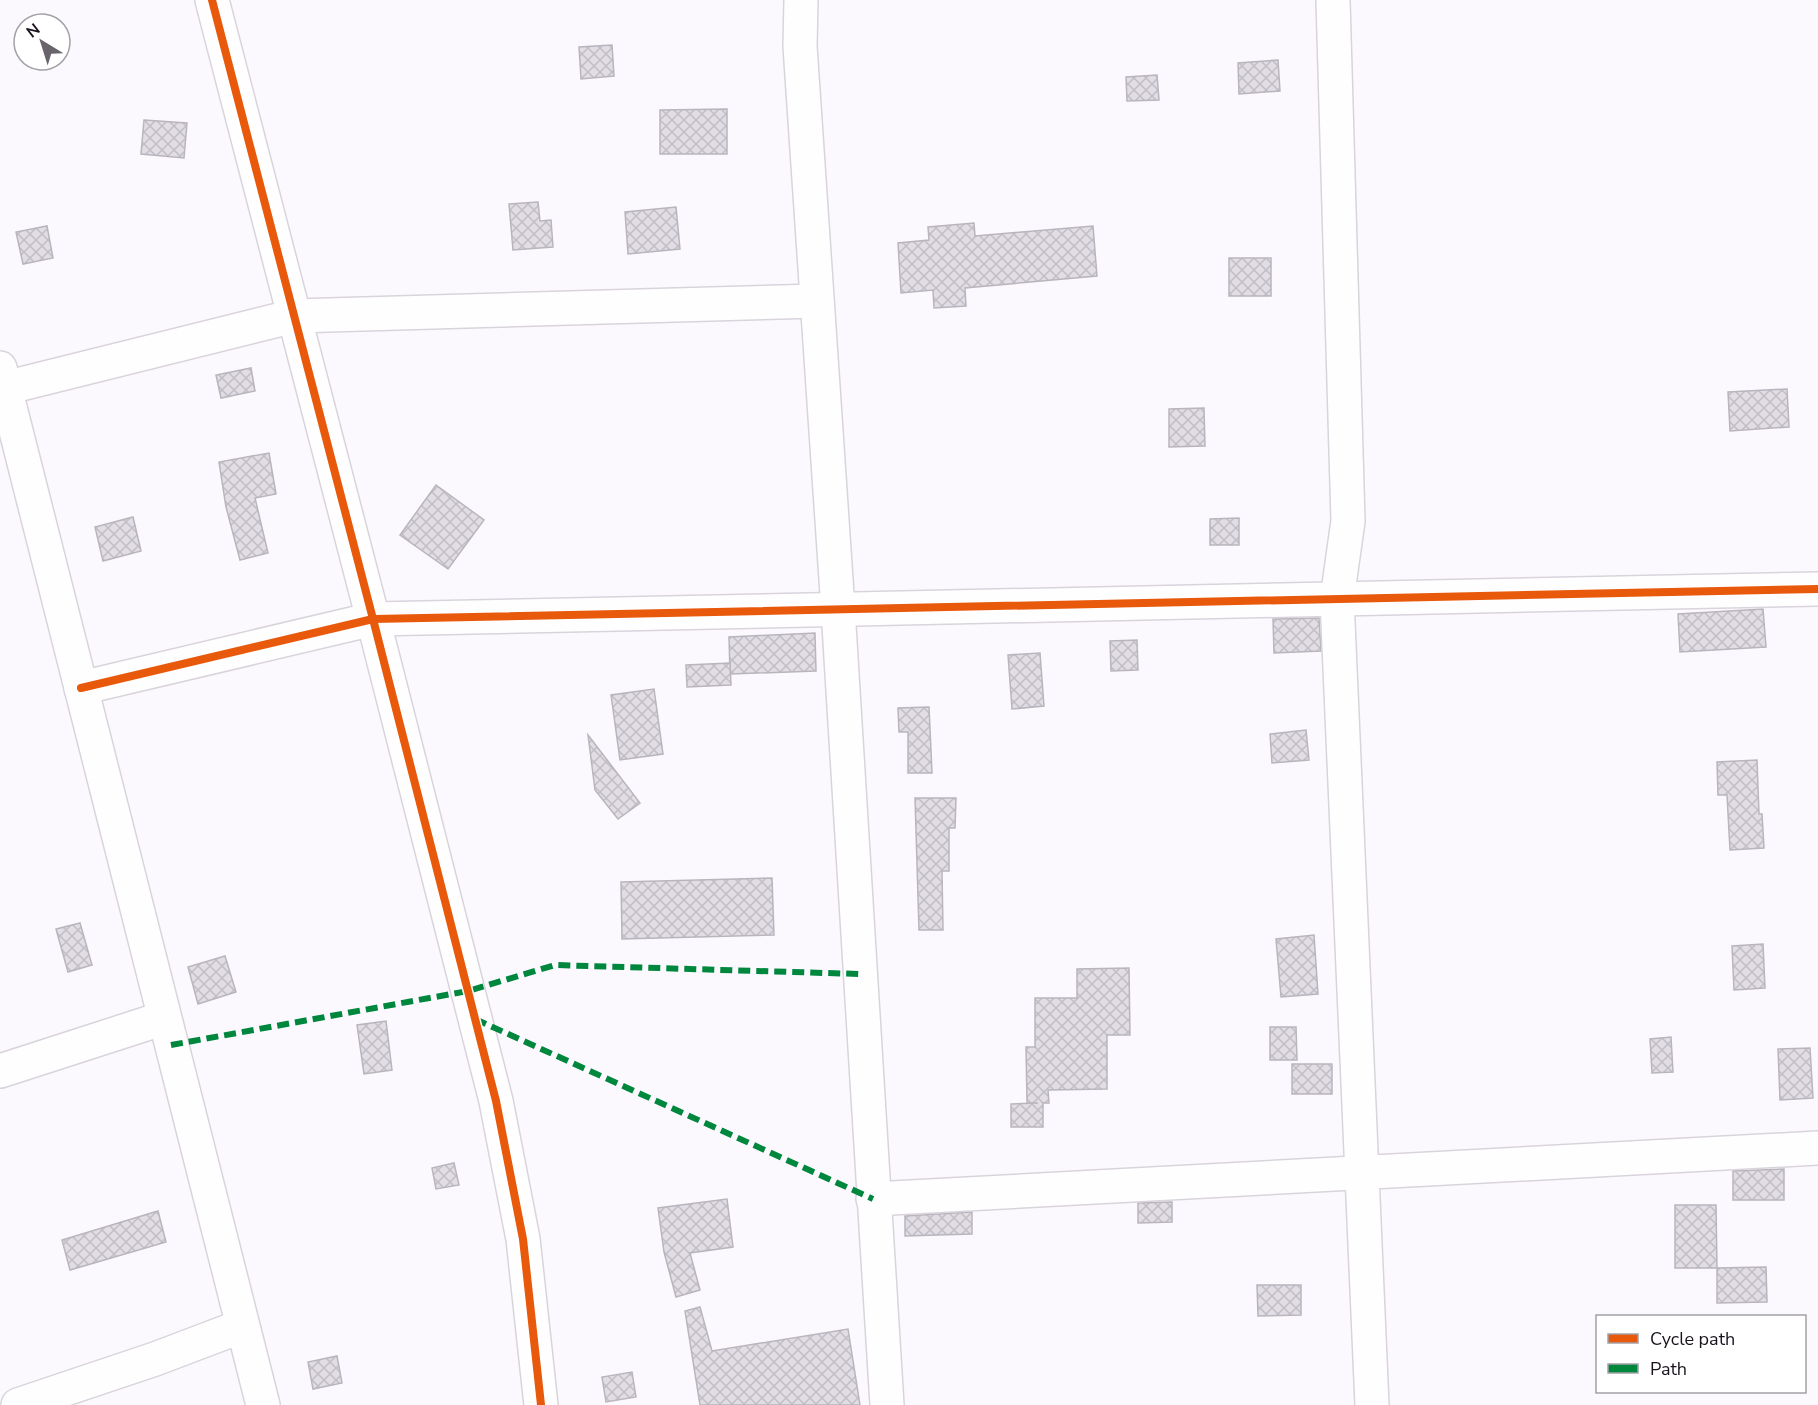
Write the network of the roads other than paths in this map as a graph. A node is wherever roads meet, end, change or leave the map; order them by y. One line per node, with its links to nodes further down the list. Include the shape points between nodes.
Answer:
1 (212, 0): 5 (street)
2 (801, 0): 4 (street, via 800,46)
3 (1333, 0): 8 (street, via 1348,521)
4 (817, 301): 5 (street); 9 (street)
5 (294, 316): 6 (street); 10 (street)
6 (2, 378): 11 (street)
7 (1818, 589): 8 (street)
8 (1337, 599): 9 (street); 15 (street)
9 (838, 609): 10 (street); 16 (street)
10 (374, 619): 11 (street); 20 (street, via 496,1101 523,1239)
11 (81, 688): 12 (street)
12 (164, 1018): 13 (street); 17 (street)
13 (0, 1071)
14 (1818, 1148): 15 (street)
15 (1363, 1173): 16 (street); 22 (street)
16 (873, 1199): 21 (street)
17 (242, 1326): 18 (street); 19 (street)
18 (18, 1405)
19 (263, 1405)
20 (542, 1405)
21 (887, 1405)
22 (1372, 1405)

